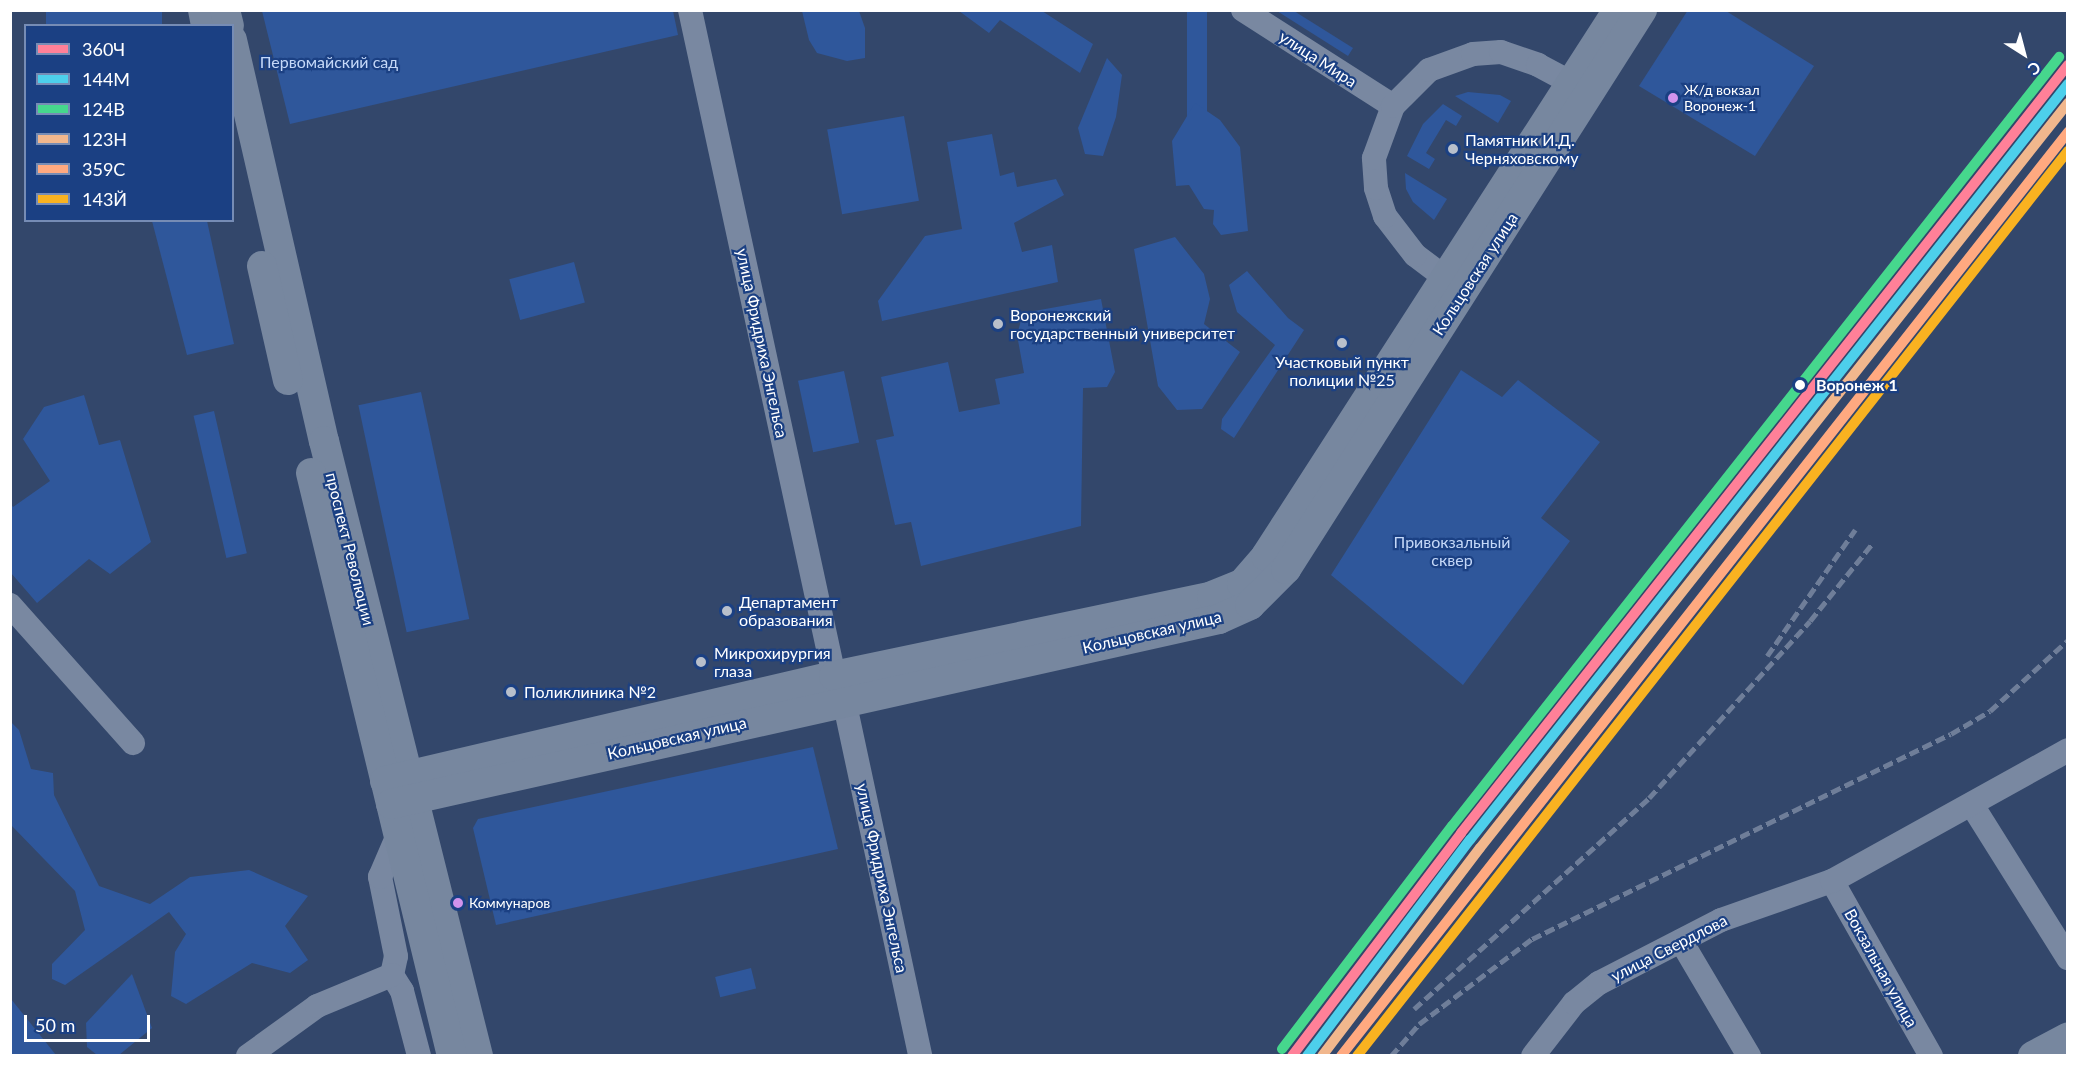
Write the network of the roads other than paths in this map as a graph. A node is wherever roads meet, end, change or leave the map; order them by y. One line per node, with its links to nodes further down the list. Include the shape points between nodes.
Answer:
1 (690, 10): 11 (street, улица Фридриха Энгельса)
2 (1243, 10): 7 (street, улица Мира)
3 (1618, 10): 6 (main road, Кольцовская улица)
4 (1642, 10): 6 (main road, Кольцовская улица)
5 (234, 49): 14 (main road, проспект Революции)
6 (1582, 88): 7 (street, via 1501,52 1473,54 1429,70); 9 (main road, Кольцовская улица)
7 (1393, 106): 9 (street, via 1374,158 1376,188 1385,216 1398,238)
8 (234, 143): 14 (main road, проспект Революции, via 268,299)
9 (1454, 285): 11 (main road, Кольцовская улица, via 1286,569 1250,604 1219,619)
10 (10, 605): 12 (street)
11 (839, 688): 14 (main road, Кольцовская улица); 26 (street, улица Фридриха Энгельса)
12 (134, 743)
13 (2067, 750): 15 (street, улица Свердлова)
14 (399, 790): 16 (main road, проспект Революции); 25 (main road, проспект Революции)
15 (1972, 805): 17 (street, улица Свердлова); 19 (street)
16 (398, 835): 20 (street, via 380,877 396,956); 24 (main road, проспект Революции)
17 (1832, 881): 18 (street, улица Свердлова, via 1721,920); 29 (street, Вокзальная улица)
18 (1681, 941): 27 (street, улица Свердлова, via 1599,983 1574,1003); 28 (street)
19 (2067, 958)
20 (392, 975): 22 (street, via 318,1006); 23 (street, via 402,991)
21 (2067, 1037): 30 (main road)
22 (249, 1056)
23 (419, 1056)
24 (452, 1056)
25 (478, 1056)
26 (920, 1056)
27 (1533, 1056)
28 (1749, 1056)
29 (1931, 1056)
30 (2033, 1056)

